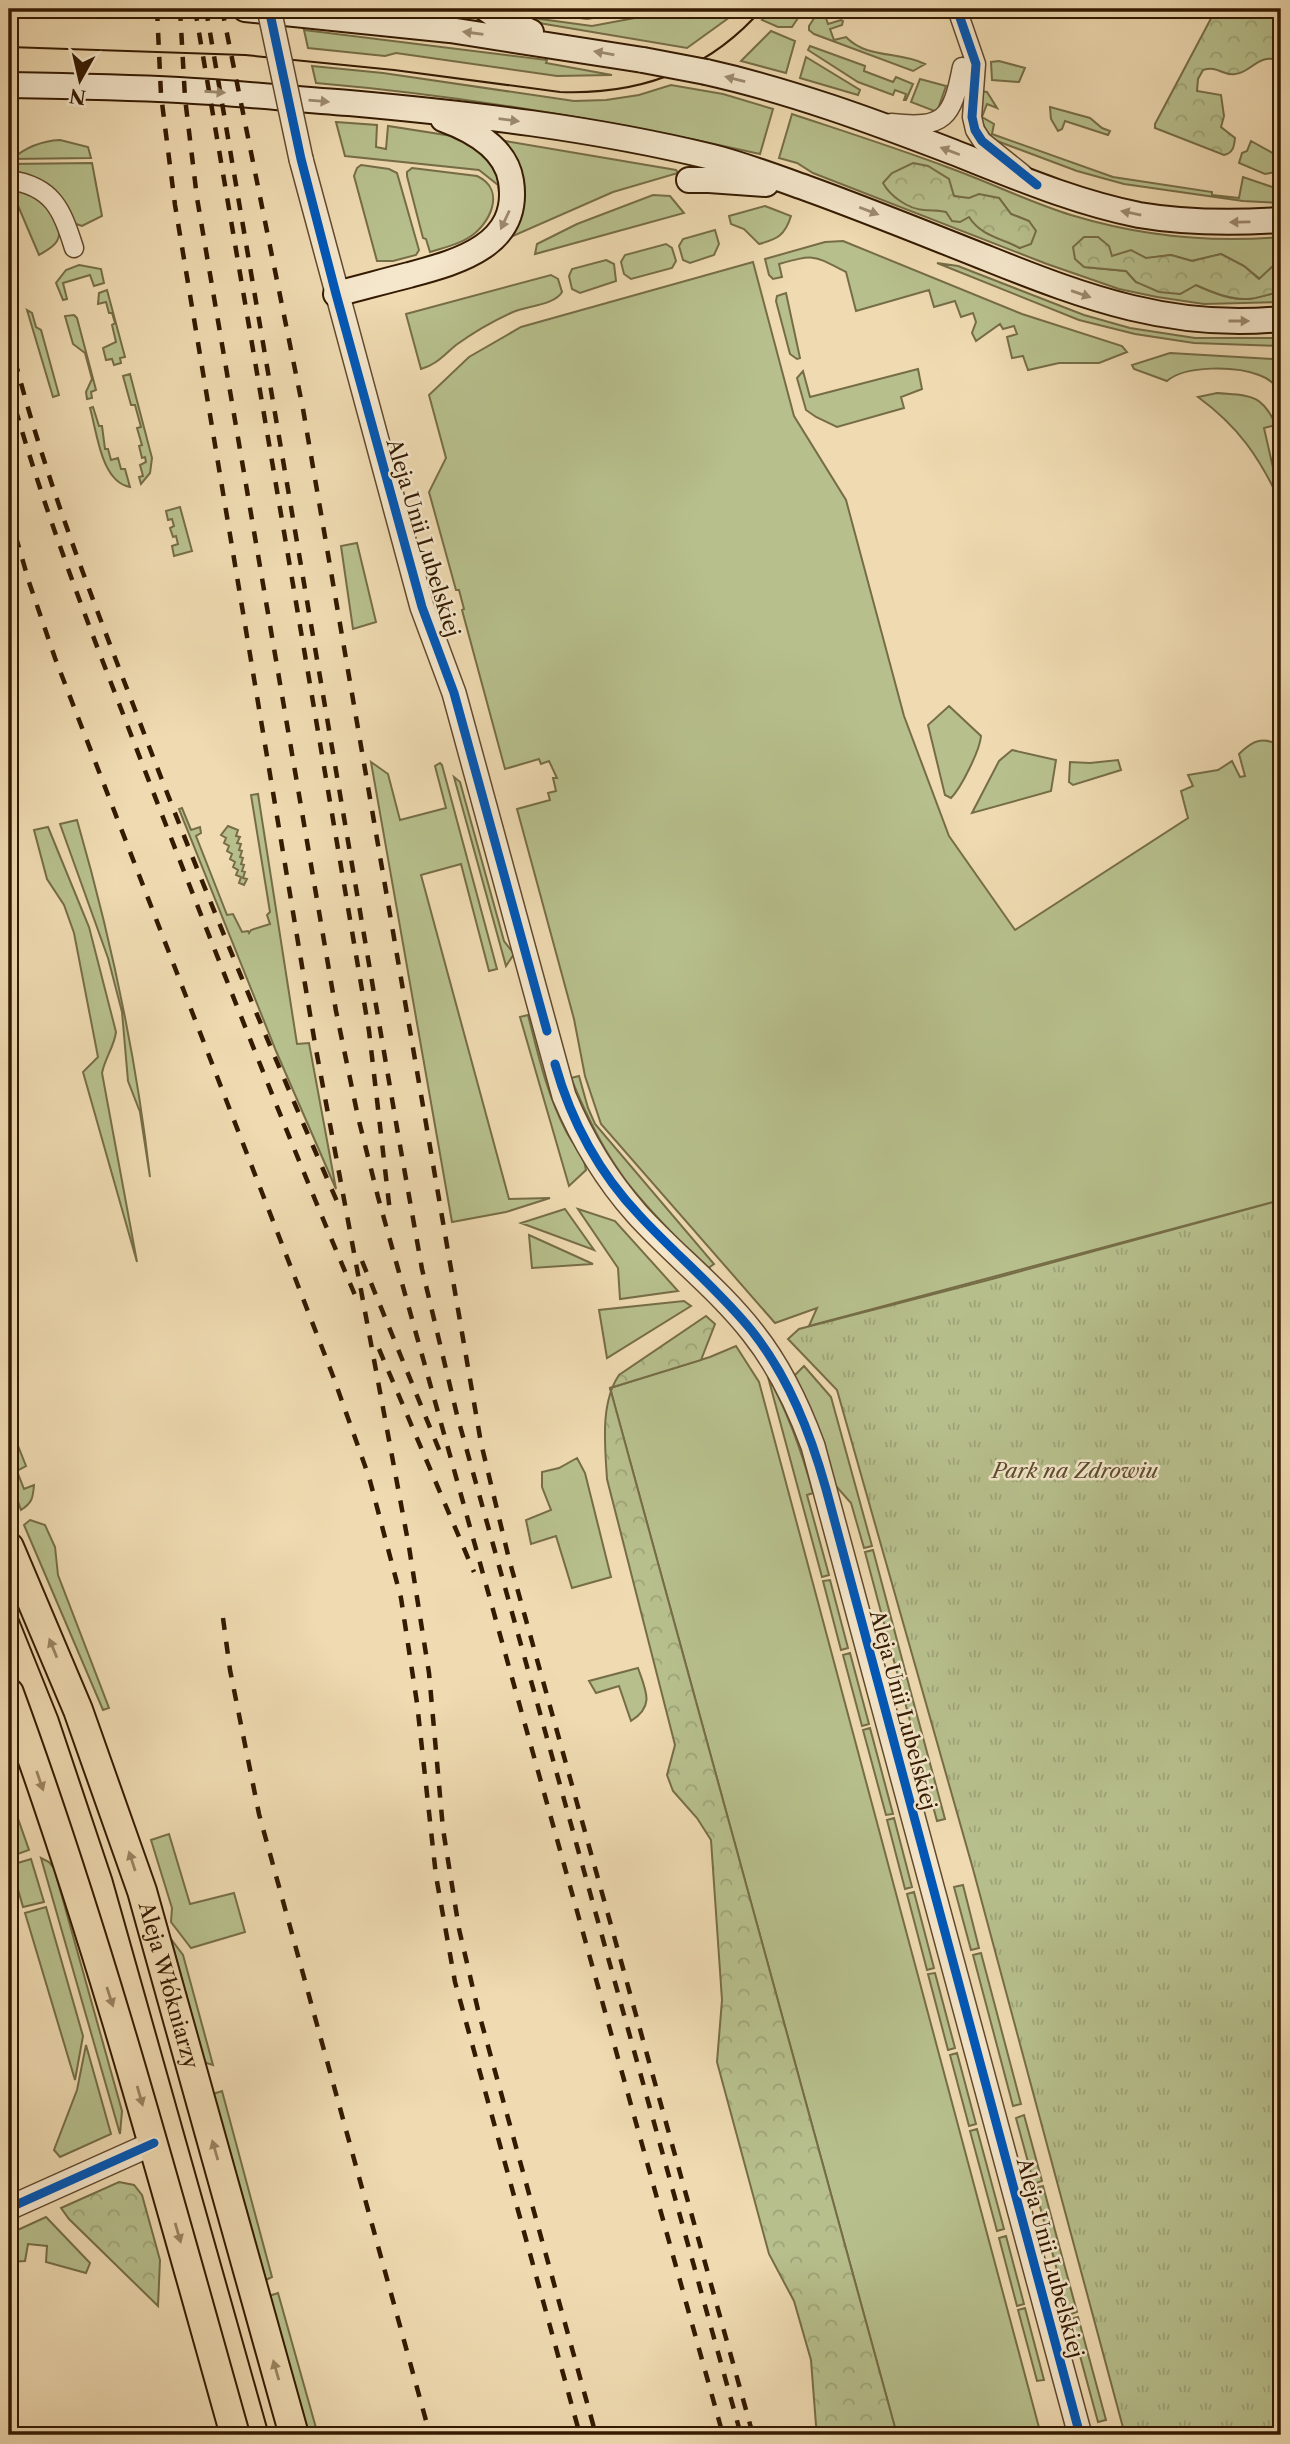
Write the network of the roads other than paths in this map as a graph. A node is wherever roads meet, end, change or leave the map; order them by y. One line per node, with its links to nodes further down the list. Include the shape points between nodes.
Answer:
1 (245, 9): 6 (main road)
2 (269, 9): 18 (street, Aleja Unii Lubelskiej, bridge, via 285,94)
3 (371, 9): 6 (main road)
4 (486, 9): 7 (main road)
5 (957, 9): 14 (street, via 976,64 975,130 982,141)
6 (322, 15): 7 (main road, one-way to 6)
7 (564, 46): 11 (main road, one-way to 7, bridge, via 706,72)
8 (962, 68): 11 (street, via 949,112 940,121 897,124)
9 (9, 85): 10 (main road, one-way to 10, via 191,90)
10 (416, 109): 15 (main road, one-way to 15, via 661,146 739,164); 18 (main road, one-way to 18, via 469,130 503,157 512,198 508,218 486,246 455,262)
11 (870, 120): 14 (main road, one-way to 11)
12 (9, 180): 17 (street, via 35,186 52,199)
13 (689, 180): 15 (main road)
14 (1037, 185): 16 (main road, one-way to 14, via 1174,220 1097,205)
15 (805, 188): 19 (main road, one-way to 19, via 1114,304 1197,319)
16 (1281, 220)
17 (74, 248)
18 (336, 294): 26 (street, Aleja Unii Lubelskiej, via 422,607 454,693 564,1096 586,1143 618,1191 762,1344 793,1396 813,1446)
19 (1281, 318)
20 (9, 1547): 25 (main road, Aleja Włókniarzy, one-way to 20, via 142,1891 79,1710)
21 (9, 1693): 22 (main road, one-way to 22)
22 (154, 2143): 23 (street); 24 (main road, one-way to 24)
23 (9, 2208)
24 (235, 2435)
25 (294, 2435)
26 (1080, 2435)

